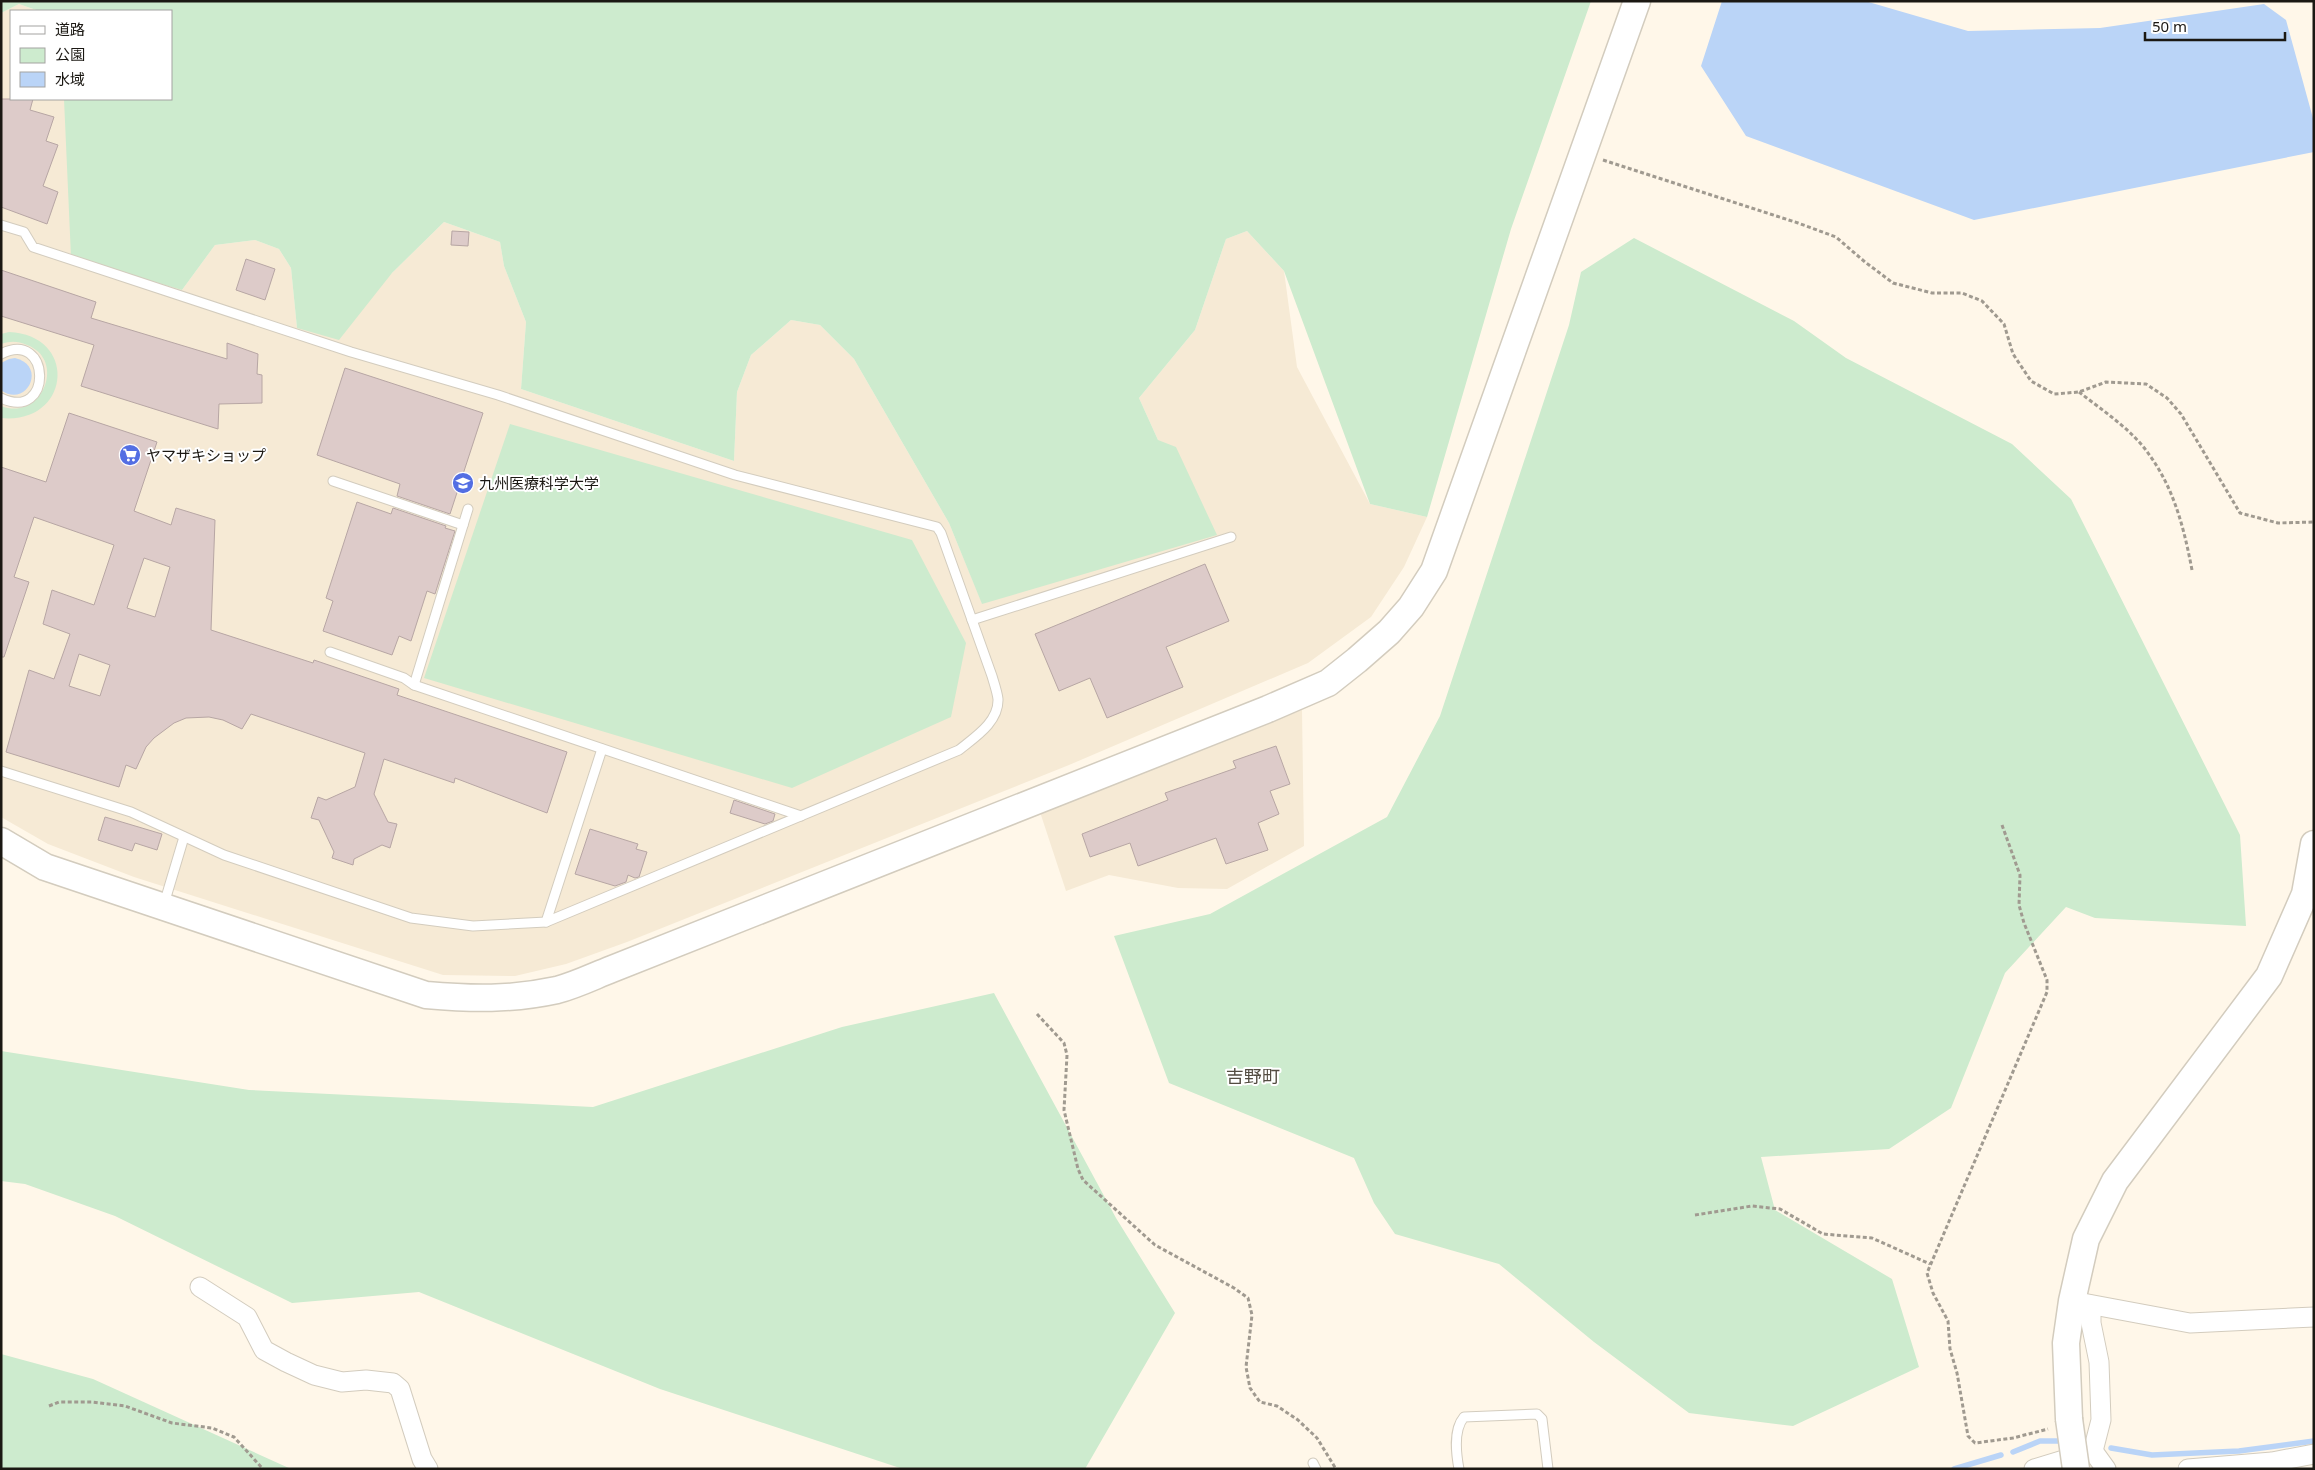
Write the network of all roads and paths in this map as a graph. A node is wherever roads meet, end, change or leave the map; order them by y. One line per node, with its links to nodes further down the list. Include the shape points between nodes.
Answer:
1 (1637, 1): 2 (street)
2 (1583, 154): 5 (path, via 1836,237 1893,283 1932,293 1962,293 1982,302 2004,324 2013,354 2031,381 2054,394); 23 (street, via 1434,570 1412,607 1389,632 1328,683 559,989 473,1000 426,995)
3 (1, 225): 13 (lane, via 24,232 32,247 350,352 498,395 735,475 936,527)
4 (1, 354): 6 (lane, via 16,350 31,355 41,377 35,394 28,399 10,402)
5 (2079, 392): 9 (path, via 2106,382 2146,384 2167,398 2181,414 2240,513 2278,523); 12 (path, via 2148,452 2172,494)
6 (1, 398)
7 (332, 481): 10 (lane)
8 (468, 509): 10 (lane)
9 (2314, 522)
10 (463, 525): 15 (lane)
11 (1231, 538): 13 (lane)
12 (2192, 570)
13 (972, 620): 18 (lane, via 998,700 982,733 959,750)
14 (330, 652): 15 (lane, via 404,678)
15 (414, 686): 16 (lane)
16 (602, 749): 18 (lane); 24 (lane)
17 (1, 771): 20 (lane, via 131,812)
18 (801, 816): 24 (lane)
19 (2002, 825): 27 (path, via 2020,875 2021,914 2047,980 2047,992)
20 (184, 837): 23 (lane); 24 (lane, via 224,856 411,918 472,926)
21 (1, 841): 23 (street, via 45,867)
22 (2314, 844): 29 (street, via 2305,894 2270,976 2114,1181 2086,1239)
23 (163, 907)
24 (546, 922)
25 (1037, 1014): 37 (path, via 1064,1043 1067,1055 1064,1110 1083,1180 1155,1246 1248,1298 1252,1315 1246,1367 1250,1388 1260,1402 1277,1406 1298,1420 1317,1438)
26 (1695, 1215): 27 (path, via 1752,1206 1780,1208 1824,1234 1872,1238)
27 (1930, 1264): 32 (path, via 1928,1283 1948,1321 1950,1349 1968,1436 1975,1443 2013,1438)
28 (200, 1287): 36 (street, via 247,1317 264,1350 286,1362 314,1375 342,1382 394,1383 400,1389)
29 (2081, 1303): 30 (street, via 2190,1323); 32 (street, via 2066,1343); 34 (street, via 2091,1324 2099,1362 2101,1420)
30 (2314, 1317)
31 (49, 1406): 35 (path, via 59,1402 92,1402 125,1406 172,1423 212,1428 234,1437)
32 (2061, 1423): 34 (street, bridge)
33 (2314, 1454): 42 (street, via 2272,1462)
34 (2084, 1460): 40 (street); 41 (street)
35 (263, 1469)
36 (428, 1469)
37 (1336, 1469)
38 (1459, 1469): 39 (lane, via 1456,1454 1458,1431 1464,1417 1537,1414 1542,1419)
39 (1548, 1469)
40 (2034, 1469)
41 (2106, 1469)
42 (2188, 1469)

